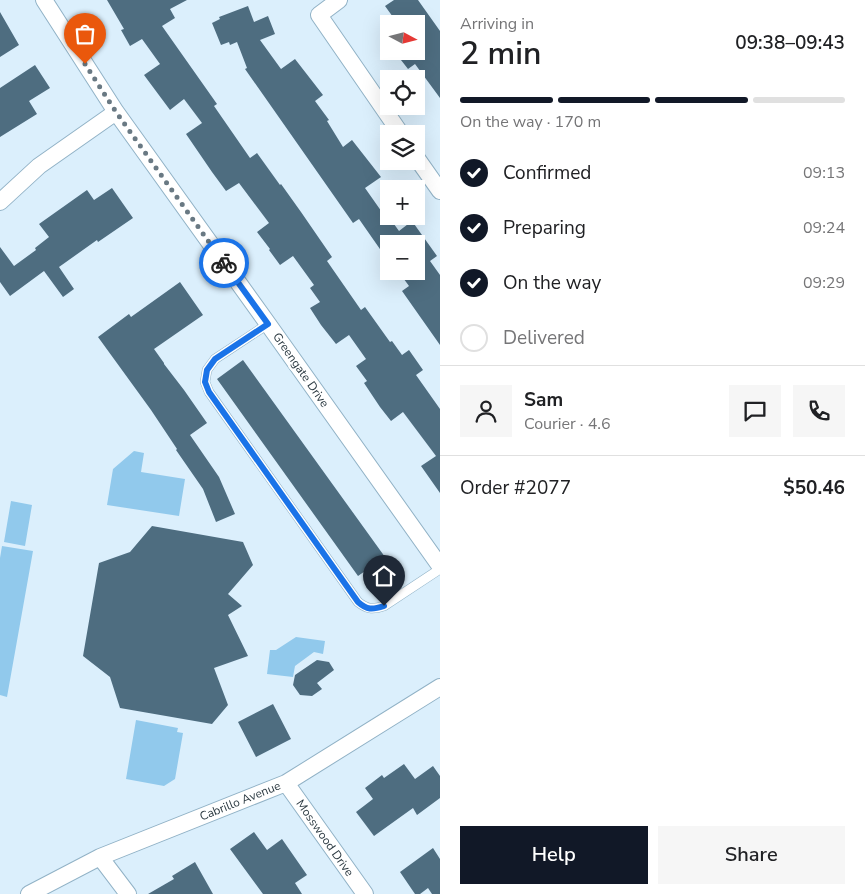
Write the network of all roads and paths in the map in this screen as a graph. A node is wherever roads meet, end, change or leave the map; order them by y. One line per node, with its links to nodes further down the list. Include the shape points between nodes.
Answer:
1 (44, 0): 3 (street, Greengate Drive)
2 (340, 0): 4 (street, via 319,15)
3 (116, 112): 7 (street, via 40,166); 8 (street, Greengate Drive)
4 (394, 125)
5 (425, 170): 6 (street)
6 (440, 191)
7 (0, 202)
8 (268, 324): 9 (street, Greengate Drive); 9 (lane, via 215,359 207,370 205,382 209,392 365,608 384,606)
9 (440, 568)
10 (440, 687): 11 (street, Cabrillo Avenue)
11 (286, 783): 12 (street, Cabrillo Avenue); 15 (street, Mosswood Drive)
12 (100, 857): 13 (street, Cabrillo Avenue); 14 (street)
13 (29, 894)
14 (128, 894)
15 (365, 894)

